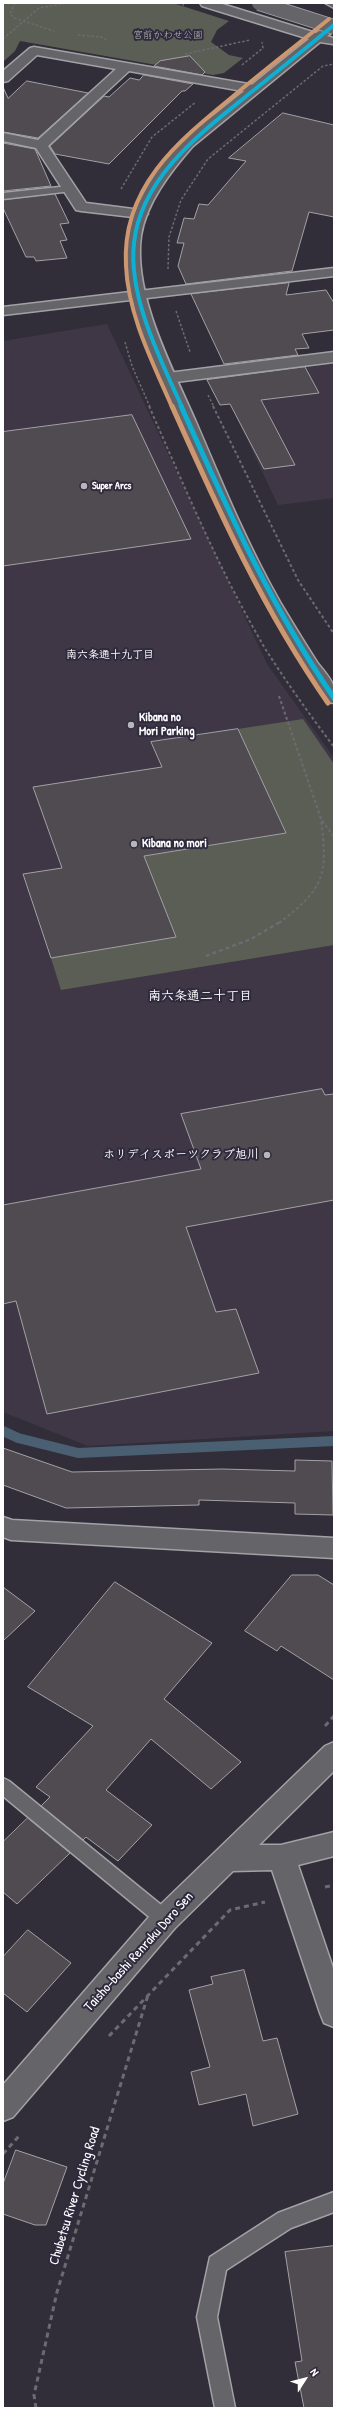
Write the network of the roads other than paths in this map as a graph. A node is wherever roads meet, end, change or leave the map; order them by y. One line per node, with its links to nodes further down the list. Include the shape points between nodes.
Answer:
1 (206, 3): 6 (street)
2 (259, 3): 5 (street, bridge)
3 (295, 3): 4 (street)
4 (334, 15)
5 (334, 26): 6 (street)
6 (319, 38): 7 (street); 10 (street)
7 (334, 42)
8 (126, 67): 9 (street, via 34,51); 10 (street); 12 (street)
9 (3, 78)
10 (254, 89): 15 (street, via 188,143 168,165)
11 (3, 137): 12 (street)
12 (41, 145): 13 (street)
13 (69, 189): 14 (lane); 15 (street, via 81,207)
14 (3, 196)
15 (141, 214): 17 (street, via 132,246 135,278)
16 (334, 272): 17 (street)
17 (140, 295): 18 (street); 20 (street)
18 (3, 311)
19 (334, 357): 20 (street)
20 (168, 378): 21 (street, via 239,541 263,587)
21 (334, 698)
22 (3, 1527): 23 (street, via 11,1530)
23 (334, 1548)
24 (334, 1754): 28 (street, Taisho-bashi Renraku Doro Sen)
25 (3, 1786): 29 (lane)
26 (334, 1844): 27 (street)
27 (281, 1857): 28 (street); 30 (street)
28 (227, 1859): 29 (street, Taisho-bashi Renraku Doro Sen)
29 (165, 1919): 31 (street, Taisho-bashi Renraku Doro Sen)
30 (334, 2013)
31 (3, 2107)
32 (334, 2202): 33 (lane, via 285,2220 217,2264 207,2317)
33 (225, 2408)

